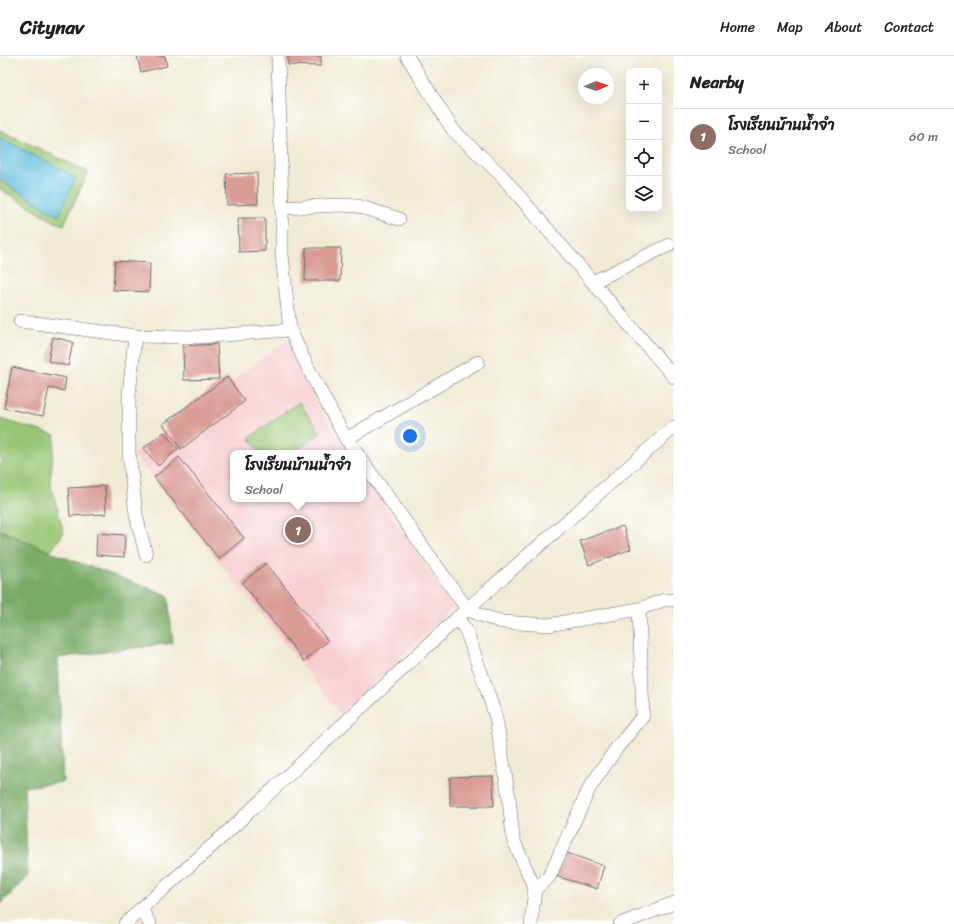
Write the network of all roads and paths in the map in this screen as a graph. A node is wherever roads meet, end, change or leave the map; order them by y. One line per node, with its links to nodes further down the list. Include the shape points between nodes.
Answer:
1 (278, 56): 3 (street)
2 (407, 56): 6 (street, via 453,130 501,175)
3 (282, 208): 4 (street, via 358,206); 8 (street, via 282,255)
4 (399, 219)
5 (669, 245): 6 (street)
6 (593, 282): 11 (street)
7 (20, 321): 9 (street)
8 (290, 330): 9 (street, via 197,337); 13 (street)
9 (135, 336): 16 (street, via 129,396 129,453 136,515)
10 (478, 362): 13 (street)
11 (674, 377)
12 (674, 427): 18 (street)
13 (346, 439): 14 (street)
14 (355, 450)
15 (366, 466): 18 (street)
16 (146, 555)
17 (674, 600): 19 (street, via 664,600)
18 (467, 609): 19 (street, via 504,622 548,624); 20 (street)
19 (639, 609): 21 (street, via 643,716 590,786 549,877)
20 (457, 618): 21 (street, via 466,630 496,718 513,839); 23 (street, via 223,836)
21 (535, 889): 26 (street)
22 (674, 903): 27 (street)
23 (140, 909): 24 (street); 25 (street)
24 (125, 924)
25 (150, 924)
26 (531, 924)
27 (620, 924)

